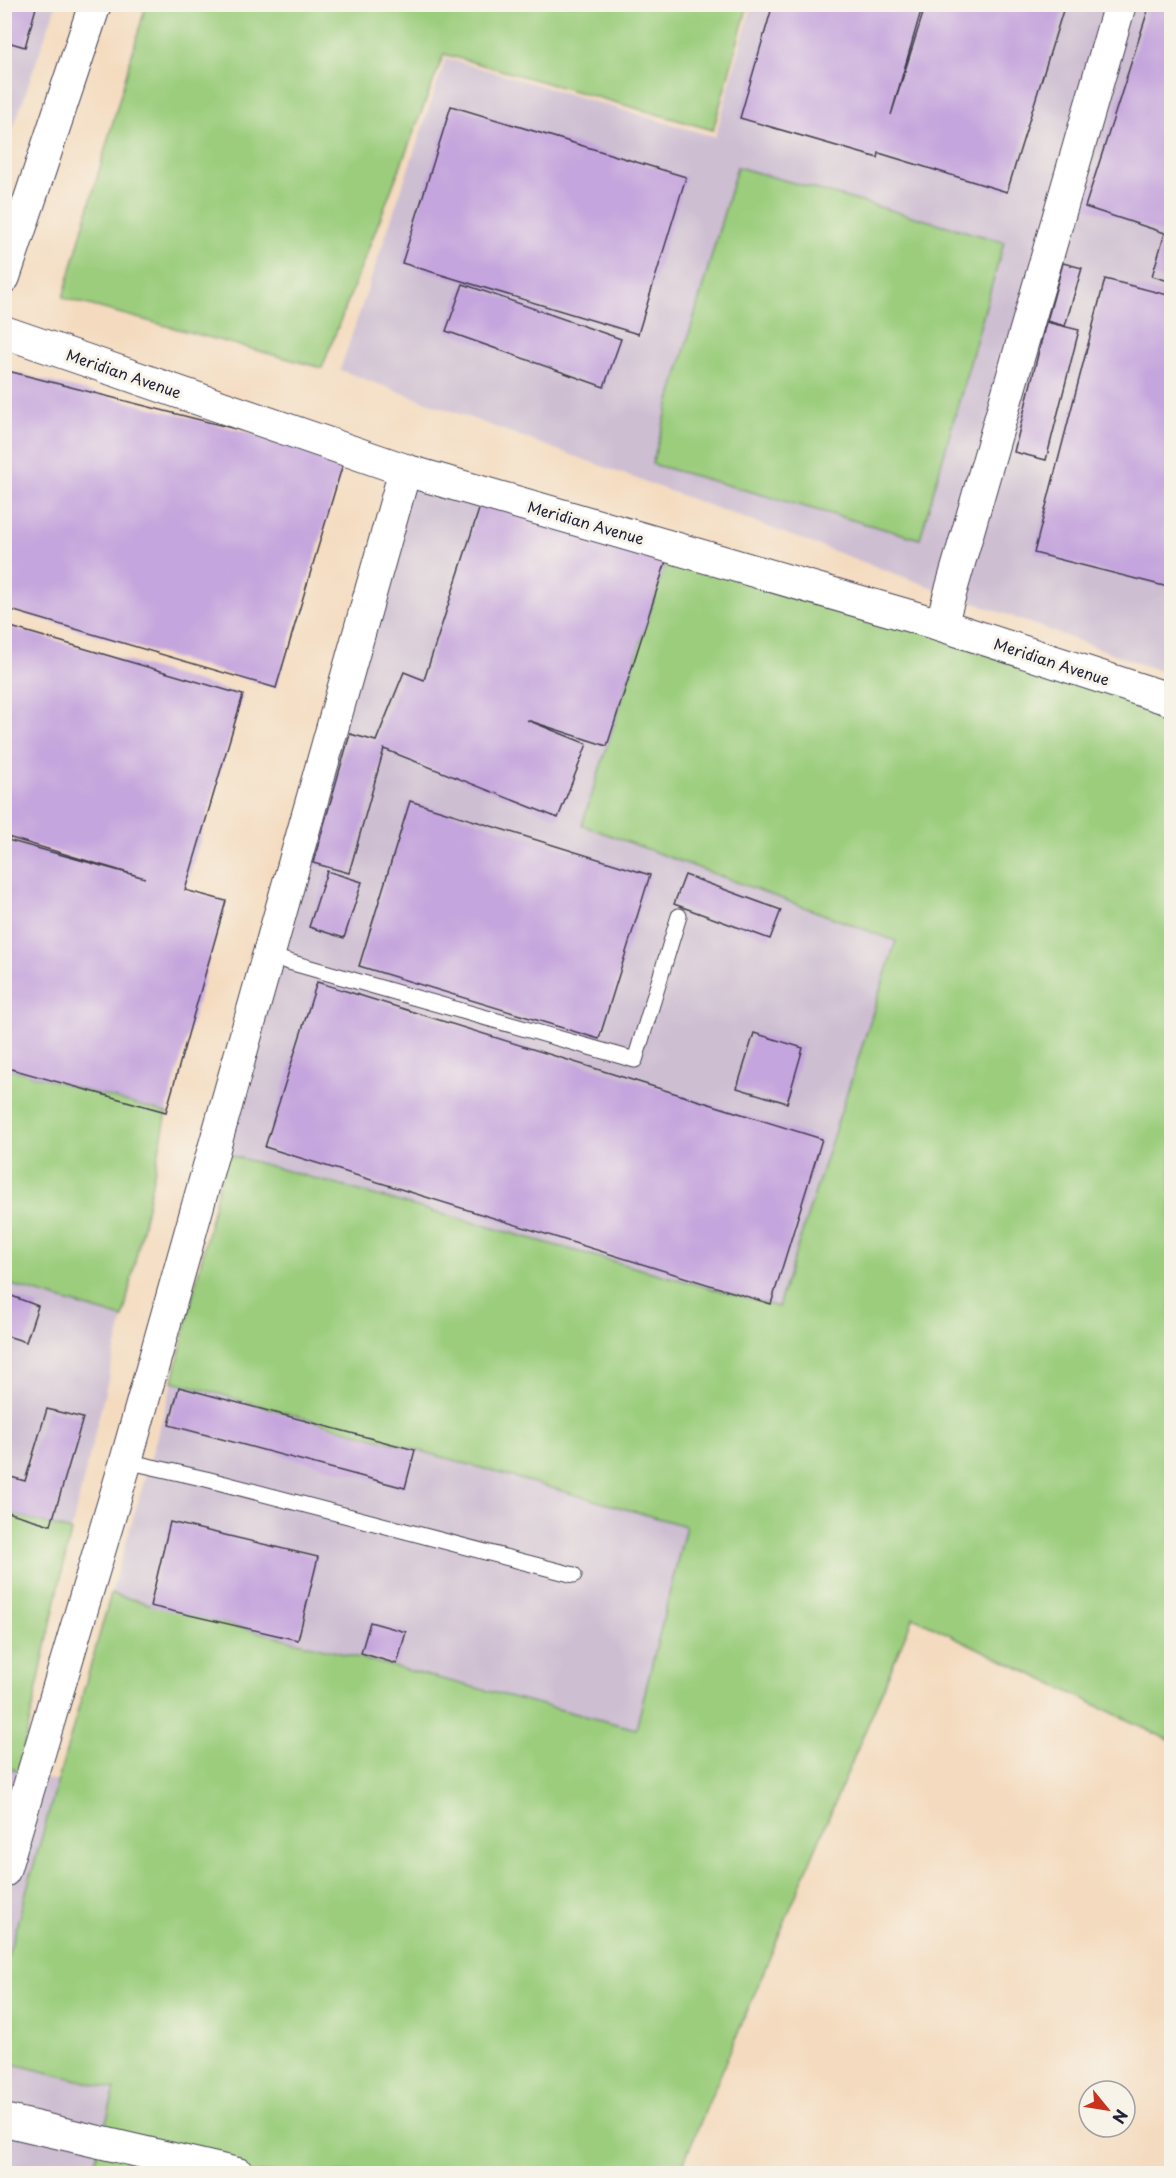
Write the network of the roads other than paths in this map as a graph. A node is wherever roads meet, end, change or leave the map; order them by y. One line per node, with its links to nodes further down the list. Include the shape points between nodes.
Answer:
1 (95, 4): 3 (street)
2 (1120, 4): 6 (street)
3 (4, 278)
4 (4, 332): 5 (street, Meridian Avenue)
5 (405, 470): 6 (street, Meridian Avenue); 9 (street)
6 (941, 625): 7 (street, Meridian Avenue)
7 (1172, 700)
8 (679, 916): 9 (lane, via 634,1060)
9 (268, 956): 10 (street)
10 (126, 1461): 11 (lane); 12 (street)
11 (574, 1575)
12 (4, 1871)
13 (4, 2120): 14 (street)
14 (238, 2174)

